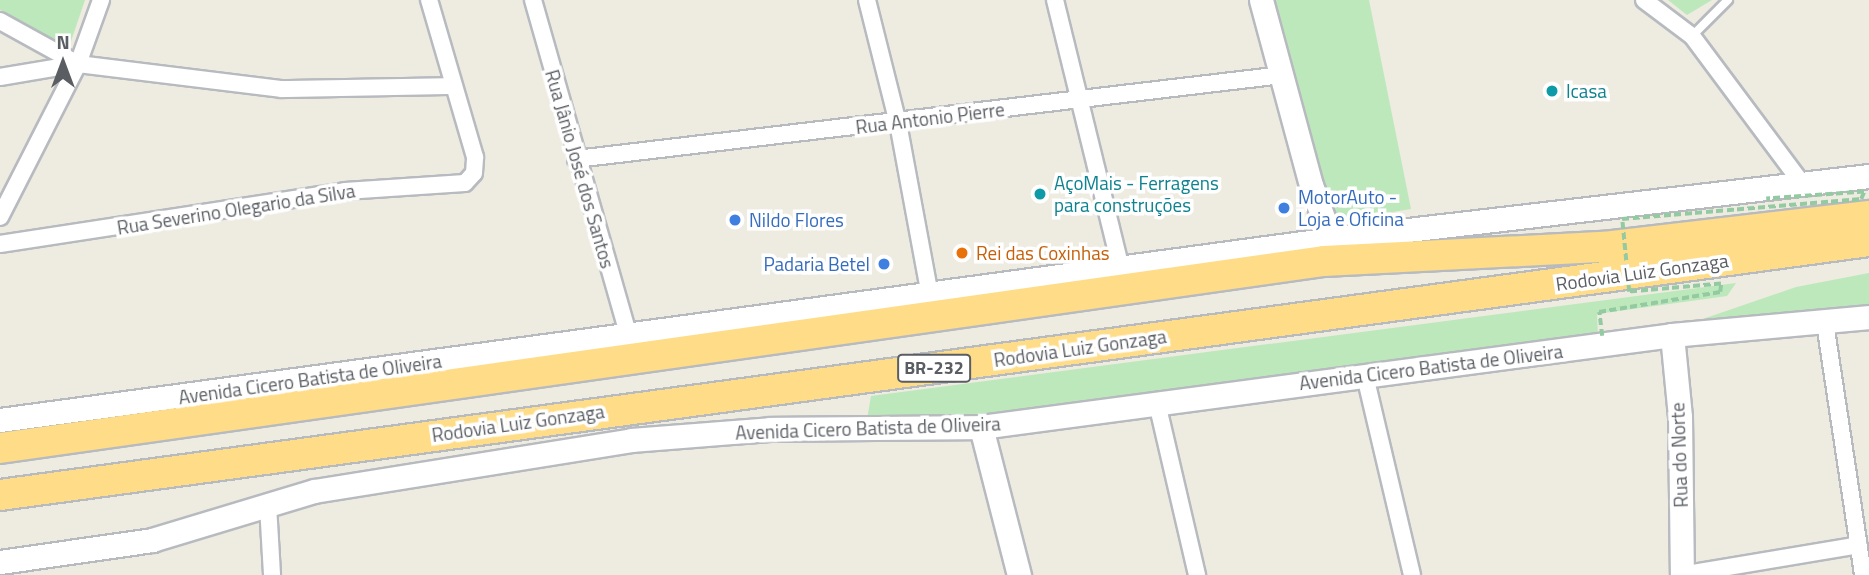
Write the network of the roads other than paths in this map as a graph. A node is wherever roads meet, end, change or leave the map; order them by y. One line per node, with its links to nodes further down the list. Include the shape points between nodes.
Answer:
1 (101, 0): 11 (street)
2 (429, 0): 14 (street)
3 (535, 0): 17 (street, Rua Jânio José dos Santos)
4 (867, 0): 16 (street)
5 (1055, 0): 15 (street)
6 (1261, 0): 12 (main road)
7 (1644, 0): 10 (street)
8 (1728, 0): 10 (lane)
9 (0, 21): 11 (street)
10 (1692, 36): 19 (street)
11 (78, 64): 13 (street); 14 (street, via 282,89); 21 (street)
12 (1283, 75): 15 (street, Rua Antonio Pierre); 22 (main road, via 1311,185)
13 (0, 77)
14 (453, 86): 24 (street, Rua Severino Olegario da Silva, via 475,157 471,178 455,185 345,191)
15 (1079, 99): 16 (street, Rua Antonio Pierre); 25 (street)
16 (898, 123): 17 (street, Rua Antonio Pierre); 26 (street)
17 (576, 159): 30 (street, Rua Jânio José dos Santos)
18 (1869, 176): 19 (main road, Avenida Cicero Batista de Oliveira)
19 (1803, 185): 22 (main road, Avenida Cicero Batista de Oliveira)
20 (1869, 216): 35 (highway, Rodovia Luiz Gonzaga, via 1604,247 1324,261)
21 (0, 217)
22 (1331, 239): 25 (main road, Avenida Cicero Batista de Oliveira)
23 (1869, 241): 36 (highway, Rodovia Luiz Gonzaga / BR-232)
24 (0, 244)
25 (1121, 268): 26 (main road, Avenida Cicero Batista de Oliveira)
26 (930, 296): 30 (main road, Avenida Cicero Batista de Oliveira)
27 (1869, 317): 28 (main road, Avenida Cicero Batista de Oliveira)
28 (1825, 323): 29 (main road, Avenida Cicero Batista de Oliveira); 38 (street)
29 (1672, 335): 31 (main road, Avenida Cicero Batista de Oliveira); 40 (main road, Rua do Norte, via 1680,417)
30 (629, 337): 33 (main road, Avenida Cicero Batista de Oliveira)
31 (1366, 376): 32 (main road, Avenida Cicero Batista de Oliveira); 44 (street)
32 (1157, 403): 34 (main road, Avenida Cicero Batista de Oliveira); 43 (street)
33 (0, 420)
34 (981, 427): 37 (main road, Avenida Cicero Batista de Oliveira, via 770,429 631,440 327,489); 42 (main road)
35 (0, 448)
36 (0, 495)
37 (268, 505): 39 (main road, Avenida Cicero Batista de Oliveira, via 152,540); 41 (street)
38 (1859, 545): 40 (street); 45 (street)
39 (0, 562)
40 (1681, 574)
41 (272, 575)
42 (1019, 575)
43 (1197, 575)
44 (1412, 575)
45 (1863, 575)

